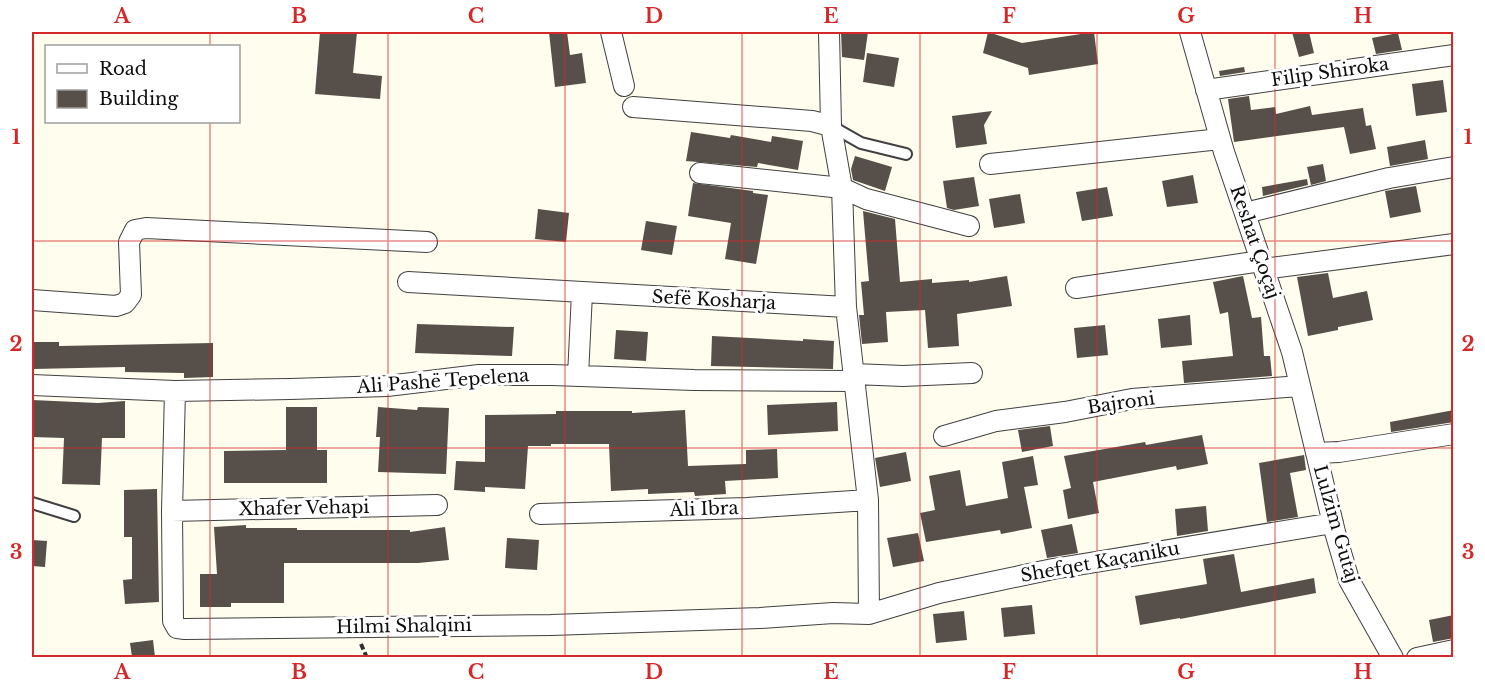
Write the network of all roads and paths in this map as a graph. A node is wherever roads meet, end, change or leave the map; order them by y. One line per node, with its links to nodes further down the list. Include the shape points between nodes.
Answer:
1 (611, 32): 5 (street)
2 (829, 32): 8 (street)
3 (1190, 32): 6 (street, Reshat Çoçaj)
4 (1454, 55): 6 (street, Filip Shiroka)
5 (624, 86)
6 (1206, 90): 9 (street, Reshat Çoçaj)
7 (633, 107): 8 (street, via 812,121)
8 (831, 126): 10 (lane, via 861,143); 14 (street)
9 (1220, 139): 11 (street); 15 (street, Reshat Çoçaj)
10 (906, 154)
11 (990, 164)
12 (1454, 167): 15 (street, via 1389,178)
13 (699, 173): 14 (street)
14 (842, 188): 16 (street, via 866,199); 24 (street)
15 (1245, 213): 19 (street, Reshat Çoçaj)
16 (969, 226)
17 (426, 242): 23 (street, via 146,228 135,230 129,242 131,295 125,303 116,306)
18 (1454, 244): 19 (street)
19 (1263, 265): 21 (street); 29 (street, Reshat Çoçaj)
20 (408, 282): 22 (street, Sefë Kosharja)
21 (1076, 288)
22 (582, 293): 24 (street, Sefë Kosharja); 26 (street)
23 (32, 300)
24 (846, 307): 27 (street)
25 (972, 373): 27 (street, Ali Pashë Tepelena)
26 (578, 376): 27 (street, Ali Pashë Tepelena, via 694,380); 30 (street, Ali Pashë Tepelena, via 478,375 387,386)
27 (854, 377): 34 (street)
28 (32, 385): 30 (street, Ali Pashë Tepelena)
29 (1300, 386): 32 (street, Bajroni, via 1132,399 996,421); 33 (street, Reshat Çoçaj)
30 (175, 391): 37 (street, Hilmi Shalqini)
31 (1454, 434): 33 (street)
32 (944, 436)
33 (1316, 453): 40 (street, Lulzim Gutaj)
34 (868, 500): 38 (street, Ali Ibra); 41 (street)
35 (32, 503): 39 (lane)
36 (436, 505): 37 (street, Xhafer Vehapi)
37 (172, 511): 41 (street, Hilmi Shalqini, via 173,621 177,628 551,625)
38 (540, 514)
39 (74, 516)
40 (1333, 523): 41 (street, Shefqet Kaçaniku, via 1053,569 939,593); 43 (street, Lulzim Gutaj, via 1349,580)
41 (869, 614)
42 (1454, 650): 44 (street)
43 (1393, 657)
44 (1417, 657)

